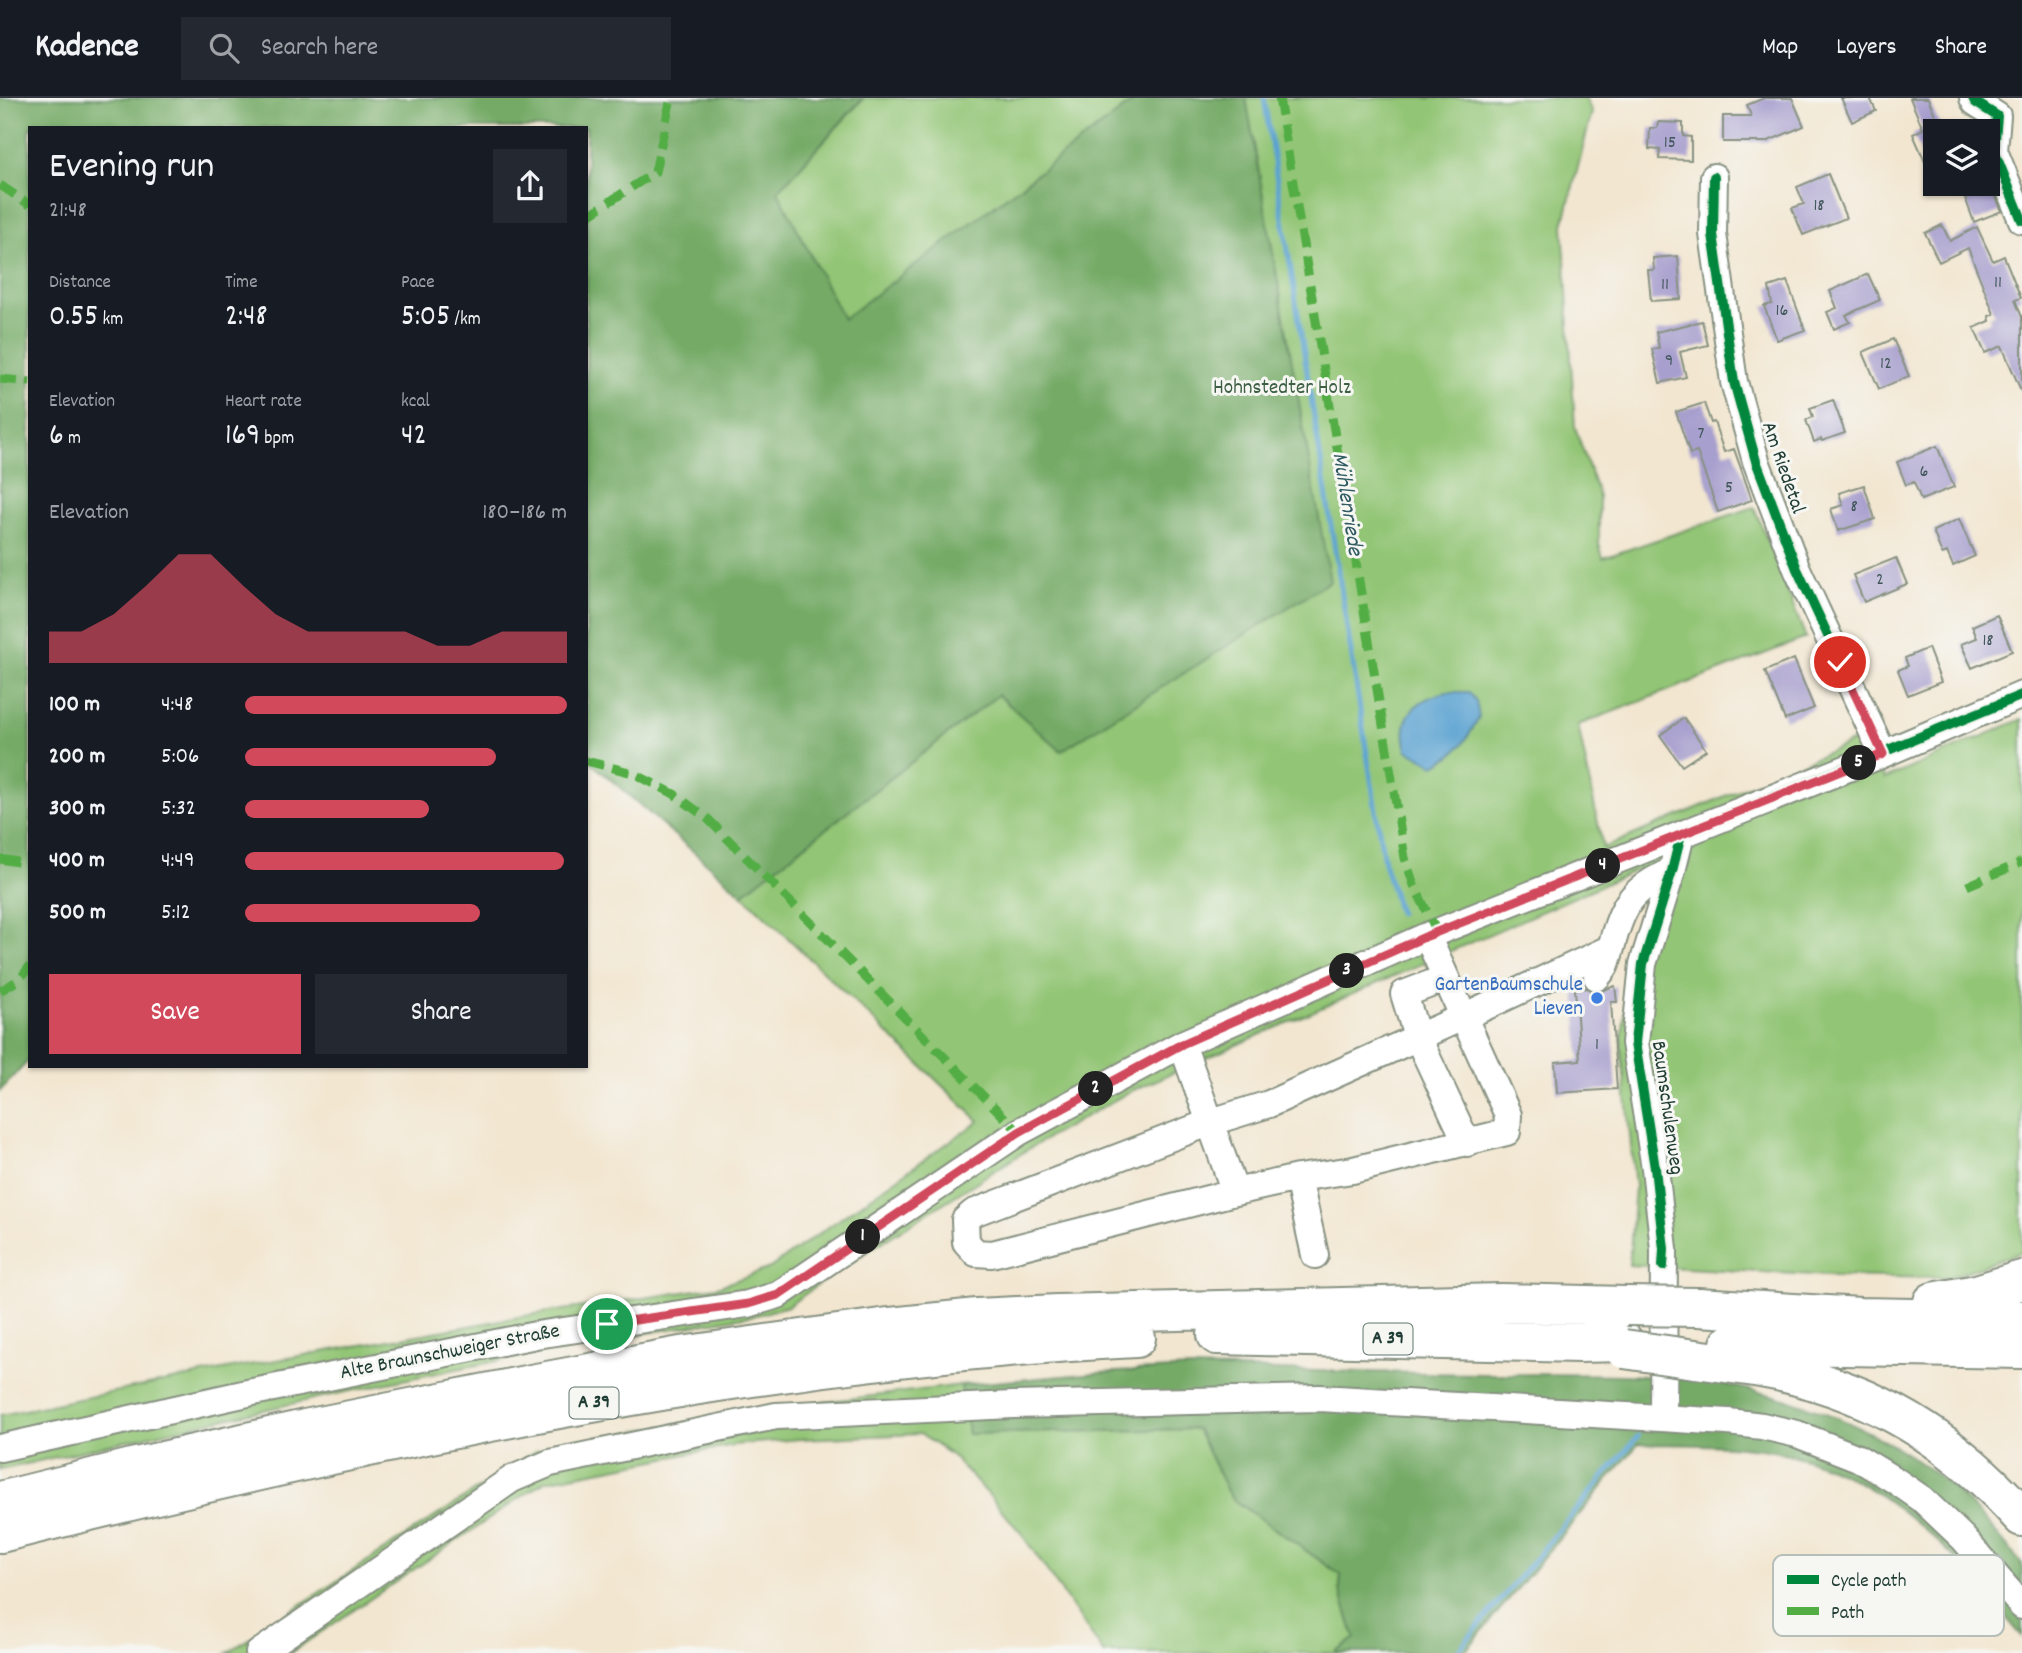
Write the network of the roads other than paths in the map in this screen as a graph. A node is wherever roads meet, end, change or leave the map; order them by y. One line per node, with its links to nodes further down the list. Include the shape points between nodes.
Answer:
1 (1973, 98): 3 (street, via 1997,116 1994,151)
2 (1714, 177): 5 (street, Am Riedetal, via 1713,234 1734,382 1756,461 1797,569)
3 (2022, 220)
4 (2022, 695): 5 (street, Alte Braunschweiger Straße)
5 (1883, 754): 6 (street, Alte Braunschweiger Straße)
6 (1681, 835): 7 (street, Baumschulenweg); 8 (street, Alte Braunschweiger Straße)
7 (1672, 871): 9 (street, via 1649,881 1629,900); 26 (street, Baumschulenweg, via 1643,964 1635,1043 1664,1249)
8 (1427, 936): 11 (street); 14 (street, Alte Braunschweiger Straße)
9 (1611, 948): 10 (street, via 1608,964); 12 (street)
10 (1597, 977)
11 (1446, 978): 12 (street); 13 (street, via 1404,994)
12 (1464, 1017): 13 (street); 16 (street, via 1508,1115 1507,1132)
13 (1417, 1036): 15 (street, via 1269,1104); 16 (street)
14 (1182, 1044): 15 (street); 27 (street, Alte Braunschweiger Straße, via 1019,1132 765,1300 537,1335)
15 (1211, 1122): 18 (street); 18 (street, via 973,1213 965,1220 966,1242 976,1253 992,1254)
16 (1467, 1143): 17 (street)
17 (1298, 1178): 18 (street); 19 (street)
18 (1236, 1192)
19 (1315, 1255)
20 (2022, 1280): 21 (highway, via 1977,1294)
21 (1860, 1317): 22 (highway, A 39); 24 (highway, A 39)
22 (2022, 1320)
23 (1625, 1332): 24 (highway, A 39, bridge); 24 (highway, bridge); 28 (highway, A 39, via 1501,1303 977,1318 681,1356 531,1384 305,1429); 30 (highway, A 39, via 1579,1343 1198,1335 1052,1342 838,1364 511,1419 300,1462)
24 (1697, 1336): 25 (highway, A 39); 29 (highway, via 1763,1368 1800,1377 1909,1421 1988,1479)
25 (2022, 1349)
26 (1663, 1418): 31 (street, via 1762,1426 1858,1458 1940,1515); 34 (street, via 1320,1398 776,1416 550,1463 512,1479)
27 (0, 1448)
28 (0, 1501)
29 (2022, 1517)
30 (0, 1532)
31 (1978, 1555)
32 (2004, 1585): 33 (street)
33 (2022, 1606)
34 (259, 1653)

